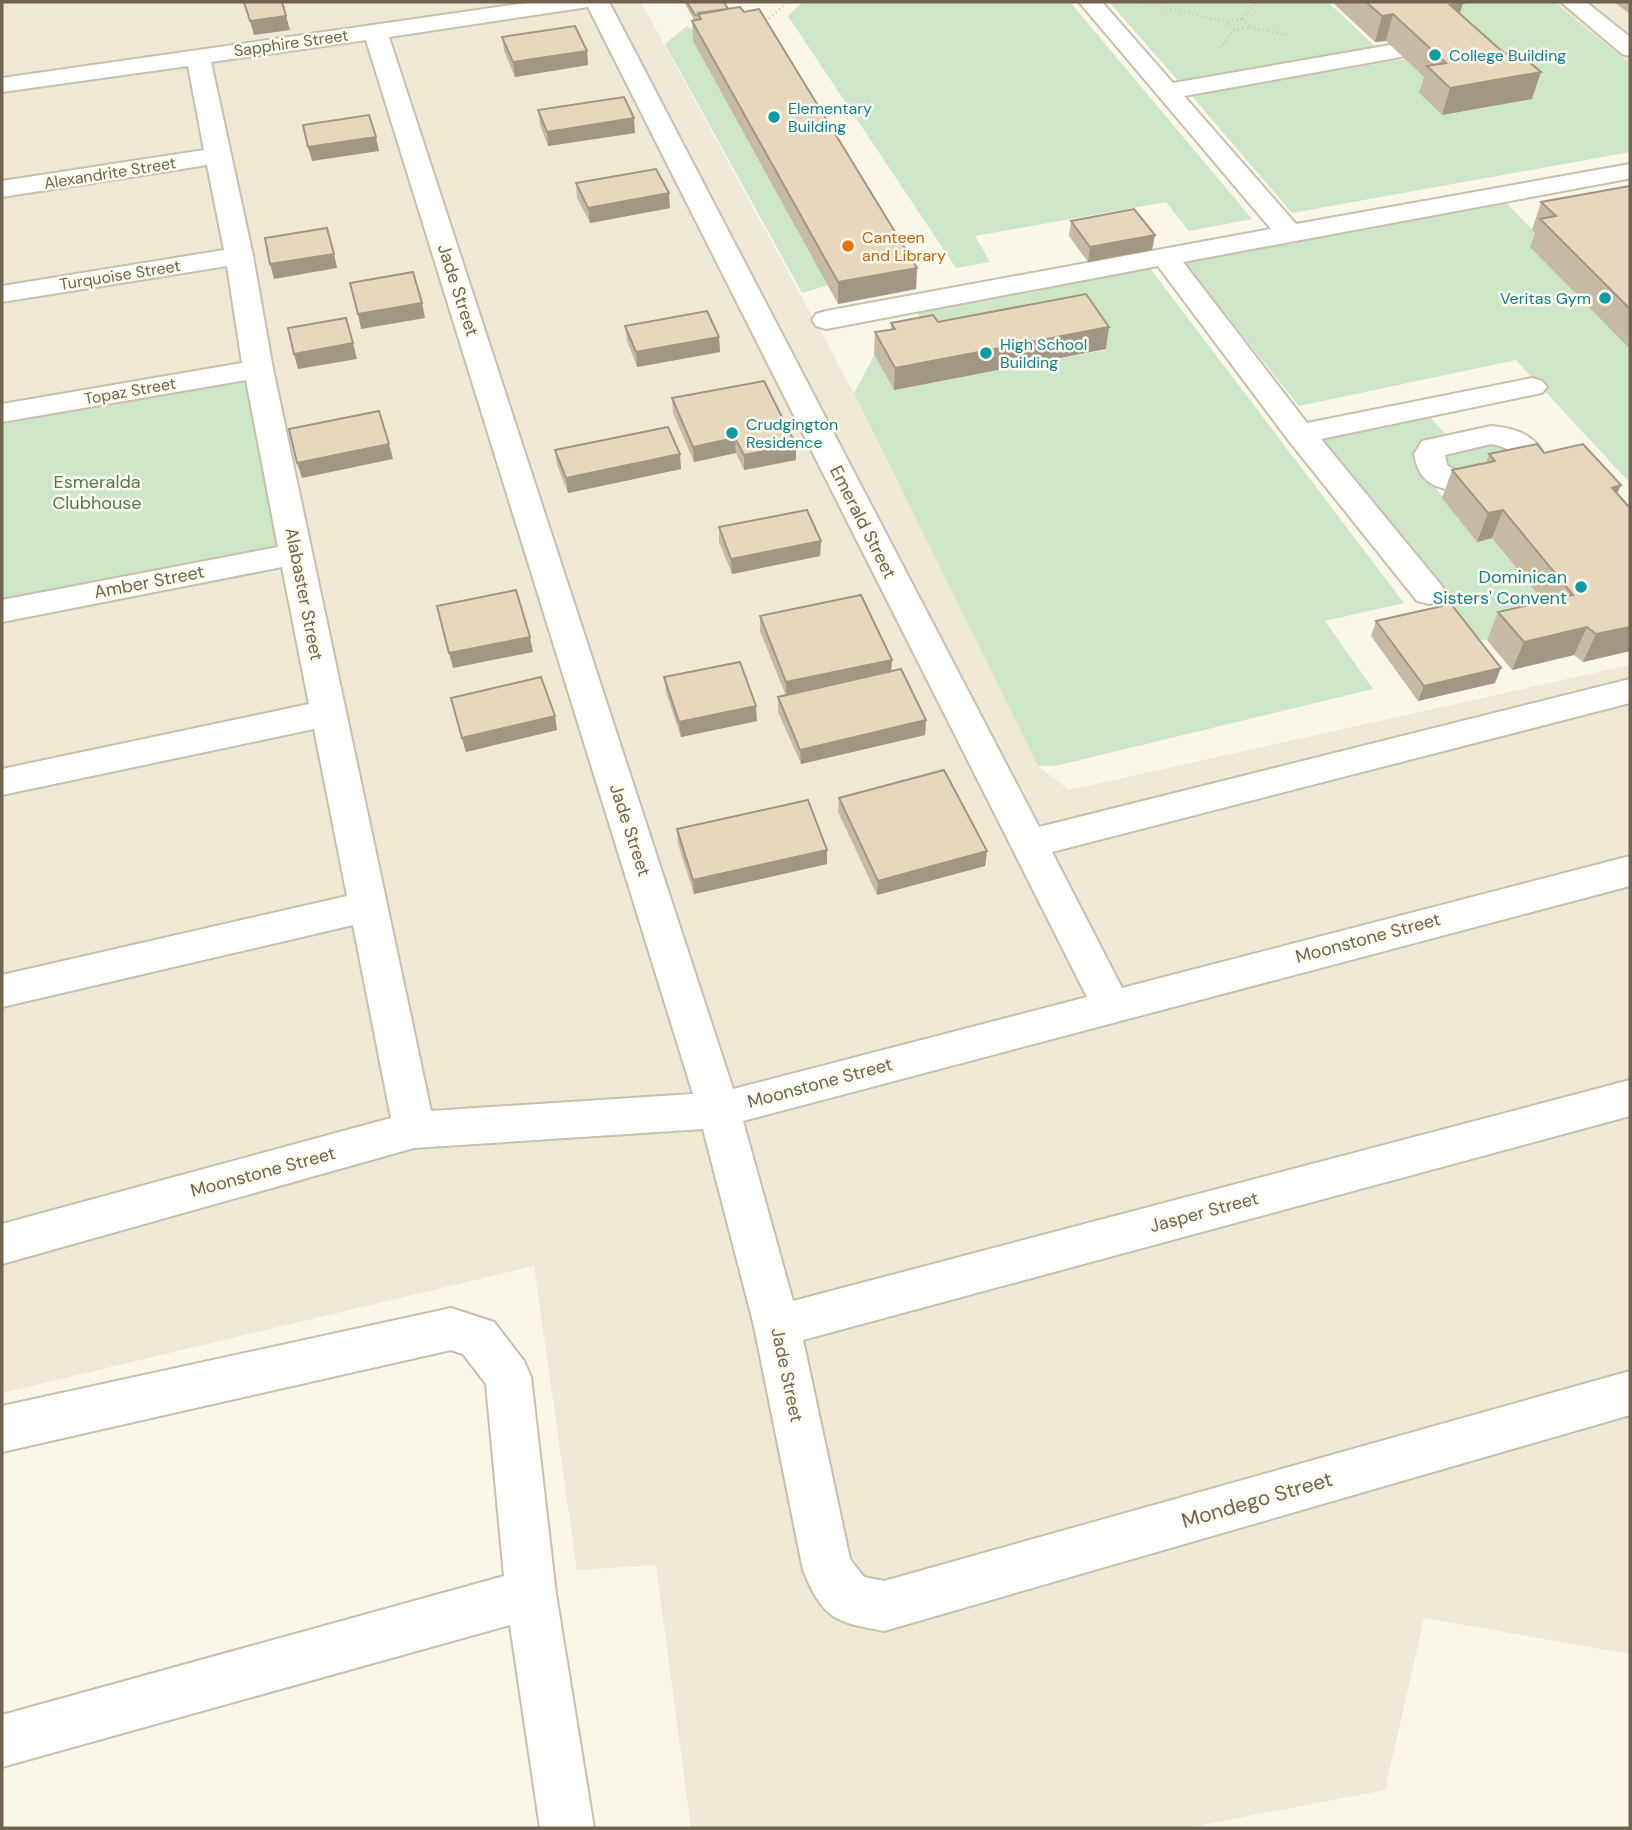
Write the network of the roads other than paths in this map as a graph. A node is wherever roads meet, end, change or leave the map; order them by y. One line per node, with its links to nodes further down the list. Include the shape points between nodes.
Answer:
1 (580, 2): 5 (street, Sapphire Street)
2 (597, 2): 31 (street, Emerald Street)
3 (1090, 2): 10 (street)
4 (1572, 2): 6 (street)
5 (375, 31): 8 (street, Sapphire Street); 37 (street, Jade Street)
6 (1630, 49)
7 (1396, 51): 10 (street)
8 (198, 57): 9 (street, Sapphire Street); 11 (street, Alabaster Street)
9 (2, 85)
10 (1167, 92): 14 (street)
11 (218, 156): 13 (street, Alexandrite Street); 15 (street, Alabaster Street)
12 (1627, 171): 14 (street)
13 (2, 190)
14 (1289, 233): 16 (street)
15 (239, 256): 17 (street, Turquoise Street); 19 (street, Alabaster Street)
16 (1164, 256): 18 (street); 23 (street)
17 (2, 294)
18 (826, 320)
19 (258, 369): 22 (street, Topaz Street); 25 (street, Alabaster Street)
20 (1532, 387): 21 (street)
21 (1431, 409): 23 (street); 24 (street)
22 (2, 414)
23 (1300, 434): 26 (street)
24 (1464, 440)
25 (296, 554): 27 (street, Amber Street); 29 (street, Alabaster Street)
26 (1429, 593)
27 (2, 611)
28 (1630, 691): 31 (street)
29 (328, 713): 30 (street); 33 (street, Alabaster Street)
30 (2, 782)
31 (1028, 844): 35 (street, Emerald Street)
32 (1630, 870): 35 (street, Moonstone Street)
33 (368, 906): 34 (street); 38 (street, Alabaster Street)
34 (2, 991)
35 (1111, 1005): 37 (street, Moonstone Street)
36 (1630, 1098): 40 (street, Jasper Street)
37 (719, 1110): 38 (street, Moonstone Street); 40 (street, Jade Street)
38 (414, 1130): 39 (street, Moonstone Street)
39 (2, 1244)
40 (777, 1326): 44 (street, Jade Street, via 828,1570 850,1600)
41 (1625, 1399): 44 (street, Mondego Street)
42 (2, 1429): 43 (street, via 452,1329 478,1337 508,1377)
43 (531, 1594): 45 (street); 46 (street)
44 (884, 1606)
45 (2, 1741)
46 (567, 1828)

